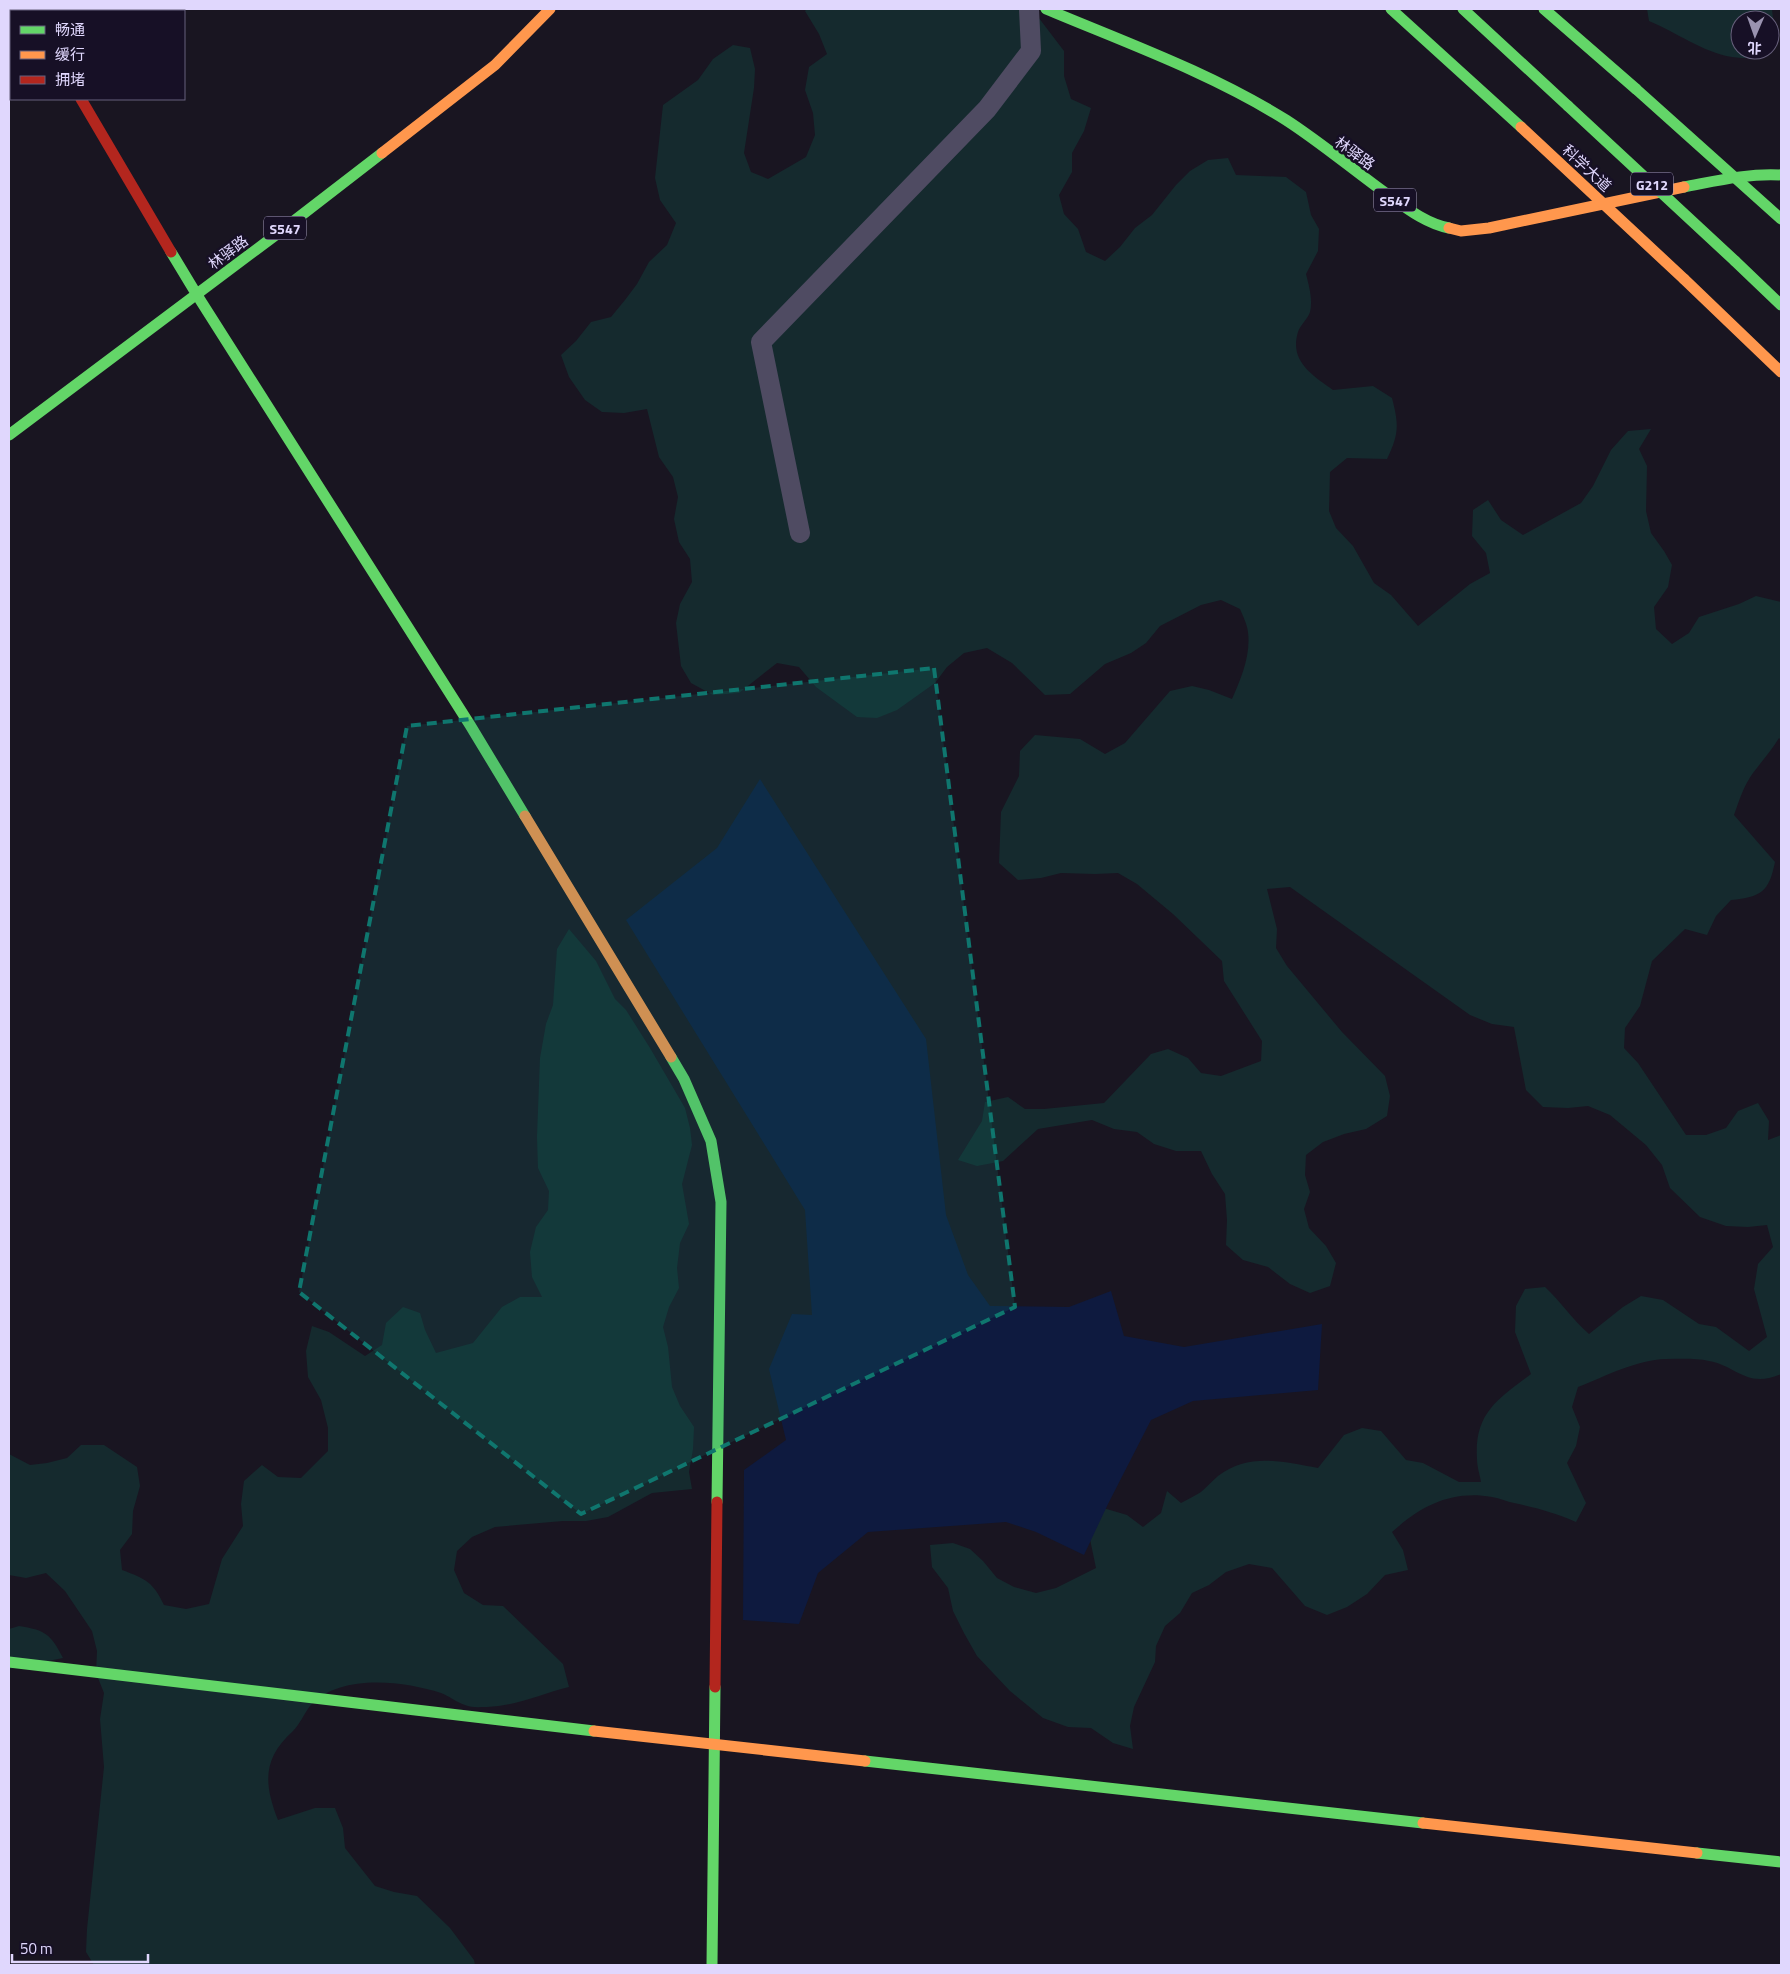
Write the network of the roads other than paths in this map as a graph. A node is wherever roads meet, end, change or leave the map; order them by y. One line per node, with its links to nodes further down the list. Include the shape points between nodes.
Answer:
1 (550, 9): 10 (main road, 林驿路 / S547, via 495,66)
2 (1029, 9): 14 (street, via 1031,51 987,109 761,342)
3 (1046, 9): 8 (main road, 林驿路 / S547, via 1192,70 1243,95 1287,122 1410,211 1437,226 1461,231 1489,228 1724,179)
4 (1391, 9): 12 (main road, 科学大道, bridge)
5 (1463, 9): 11 (main road, G212, bridge)
6 (1544, 9): 9 (main road, bridge)
7 (82, 100): 10 (main road)
8 (1781, 175)
9 (1781, 219)
10 (196, 294): 13 (main road, 林驿路 / S547); 16 (main road, via 485,750 684,1079 711,1141 721,1202)
11 (1781, 305)
12 (1781, 372)
13 (9, 435)
14 (800, 533)
15 (9, 1662): 16 (main road)
16 (714, 1745): 17 (main road); 18 (main road)
17 (1781, 1862)
18 (712, 1965)

